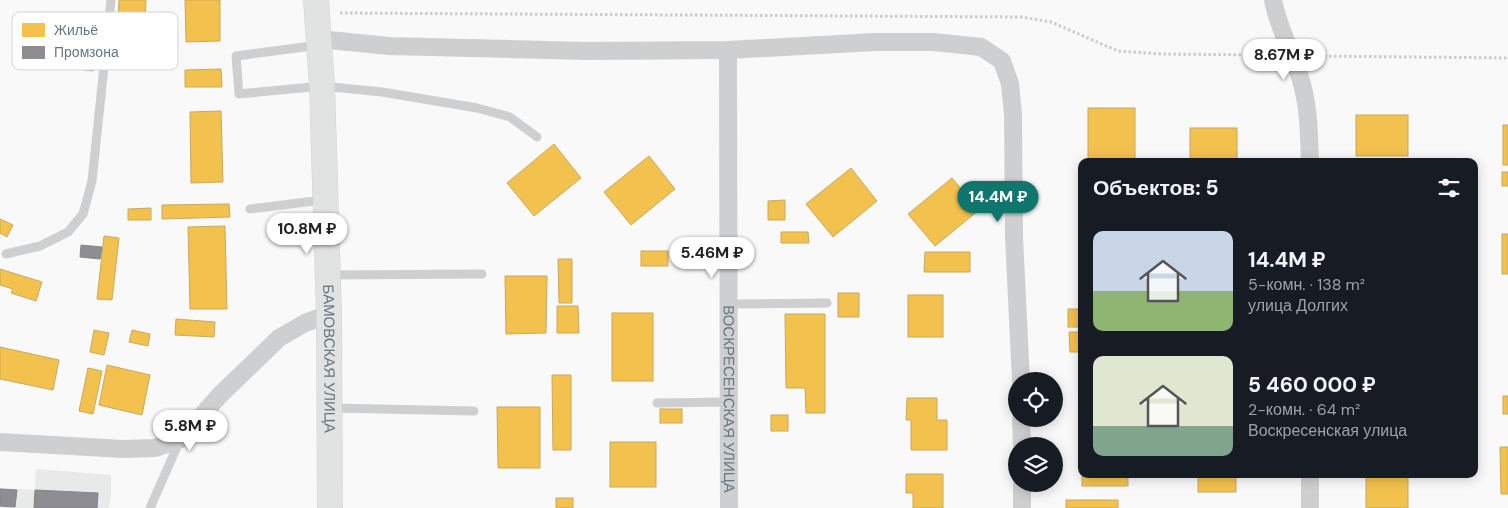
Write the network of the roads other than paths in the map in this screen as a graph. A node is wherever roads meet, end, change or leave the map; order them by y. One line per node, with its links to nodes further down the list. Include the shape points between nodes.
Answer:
1 (316, 0): 3 (street, БАМОВСКАЯ УЛИЦА)
2 (1273, 0): 8 (street, via 1276,18 1303,87 1309,122)
3 (319, 42): 4 (street, via 586,51); 6 (street, БАМОВСКАЯ УЛИЦА); 6 (lane, via 236,56 239,94)
4 (728, 50): 15 (street, ВОСКРЕСЕНСКАЯ УЛИЦА); 17 (street, via 934,42 981,47 1002,61 1010,84 1013,114 1014,237)
5 (104, 70): 11 (lane, via 92,181 83,214 68,232 40,246)
6 (322, 86): 7 (lane, via 477,108 510,117); 9 (street, БАМОВСКАЯ УЛИЦА)
7 (537, 137)
8 (1310, 158)
9 (326, 199): 10 (lane); 12 (street, БАМОВСКАЯ УЛИЦА)
10 (250, 209)
11 (6, 254)
12 (328, 274): 13 (lane); 16 (street, БАМОВСКАЯ УЛИЦА)
13 (482, 274)
14 (827, 303): 15 (lane)
15 (728, 304): 18 (street, ВОСКРЕСЕНСКАЯ УЛИЦА)
16 (329, 314): 20 (street, БАМОВСКАЯ УЛИЦА); 22 (street, via 279,338 220,395)
17 (1021, 372)
18 (729, 402): 19 (lane); 28 (street, ВОСКРЕСЕНСКАЯ УЛИЦА)
19 (657, 403)
20 (330, 408): 21 (lane); 27 (street, БАМОВСКАЯ УЛИЦА)
21 (474, 411)
22 (181, 439): 23 (street, via 155,448); 26 (lane)
23 (0, 442)
24 (1310, 478): 30 (street)
25 (1022, 492): 29 (street)
26 (150, 508)
27 (330, 508)
28 (729, 508)
29 (1022, 508)
30 (1310, 508)

